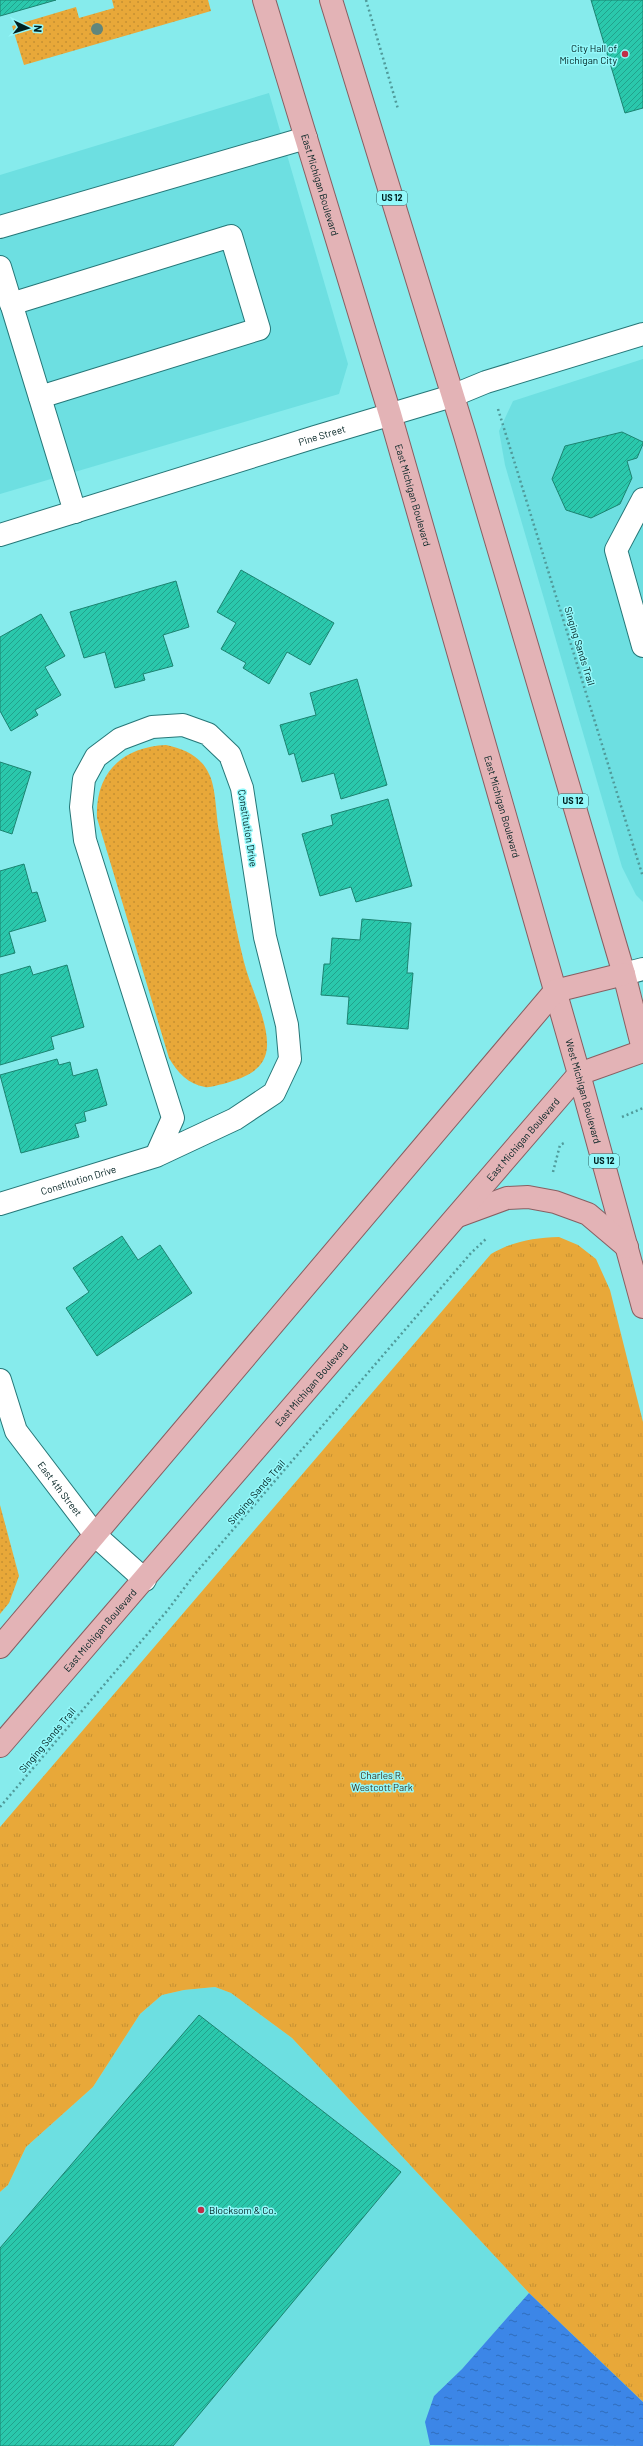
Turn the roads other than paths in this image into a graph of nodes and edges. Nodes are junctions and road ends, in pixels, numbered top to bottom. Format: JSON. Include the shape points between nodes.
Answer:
{"nodes":[{"id":1,"x":264,"y":0,"type":"edge"},
{"id":2,"x":331,"y":0,"type":"edge"},
{"id":3,"x":306,"y":138,"type":"junction"},
{"id":4,"x":0,"y":227,"type":"edge"},
{"id":5,"x":0,"y":267,"type":"edge"},
{"id":6,"x":11,"y":304,"type":"junction"},
{"id":7,"x":643,"y":334,"type":"edge"},
{"id":8,"x":452,"y":396,"type":"junction"},
{"id":9,"x":40,"y":397,"type":"junction"},
{"id":10,"x":390,"y":414,"type":"junction"},
{"id":11,"x":643,"y":499,"type":"edge"},
{"id":12,"x":75,"y":512,"type":"junction"},
{"id":13,"x":0,"y":535,"type":"edge"},
{"id":14,"x":643,"y":646,"type":"edge"},
{"id":15,"x":634,"y":972,"type":"edge"},
{"id":16,"x":555,"y":991,"type":"junction"},
{"id":17,"x":643,"y":1050,"type":"edge"},
{"id":18,"x":579,"y":1074,"type":"junction"},
{"id":19,"x":156,"y":1156,"type":"junction"},
{"id":20,"x":0,"y":1204,"type":"edge"},
{"id":21,"x":457,"y":1216,"type":"junction"},
{"id":22,"x":627,"y":1247,"type":"junction"},
{"id":23,"x":643,"y":1307,"type":"edge"},
{"id":24,"x":0,"y":1380,"type":"edge"},
{"id":25,"x":96,"y":1536,"type":"junction"},
{"id":26,"x":145,"y":1580,"type":"junction"},
{"id":27,"x":0,"y":1647,"type":"edge"},
{"id":28,"x":0,"y":1746,"type":"edge"}],
"edges":[{"from":1,"to":3,"type":"main road","name":"East Michigan Boulevard","number":"US 12"},
{"from":2,"to":8,"type":"main road","name":"East Michigan Boulevard","number":"US 12"},
{"from":3,"to":4,"type":"street"},
{"from":3,"to":10,"type":"main road","name":"East Michigan Boulevard","number":"US 12"},
{"from":5,"to":6,"type":"street"},
{"from":6,"to":9,"type":"street"},
{"from":6,"to":9,"type":"street","via":[[231,236],[259,329]]},
{"from":7,"to":8,"type":"street","name":"Pine Street","via":[[486,382]]},
{"from":8,"to":10,"type":"street","name":"Pine Street"},
{"from":8,"to":15,"type":"main road","name":"East Michigan Boulevard","number":"US 12"},
{"from":9,"to":12,"type":"street"},
{"from":10,"to":12,"type":"street","name":"Pine Street"},
{"from":10,"to":16,"type":"main road","name":"East Michigan Boulevard","number":"US 12"},
{"from":11,"to":14,"type":"street","via":[[616,550]]},
{"from":12,"to":13,"type":"street","name":"Pine Street"},
{"from":15,"to":16,"type":"main road"},
{"from":15,"to":17,"type":"main road","name":"East Michigan Boulevard","number":"US 12"},
{"from":16,"to":18,"type":"main road","name":"West Michigan Boulevard","number":"US 12"},
{"from":16,"to":25,"type":"main road"},
{"from":17,"to":18,"type":"main road","name":"East Michigan Boulevard"},
{"from":18,"to":21,"type":"main road","name":"East Michigan Boulevard"},
{"from":18,"to":22,"type":"main road","name":"West Michigan Boulevard","number":"US 12"},
{"from":19,"to":19,"type":"street","name":"Constitution Drive","via":[[173,1118],[85,840],[81,807],[84,779],[96,757],[120,739],[152,727],[184,725],[208,734],[230,754],[242,788],[265,937],[287,1025],[290,1059],[274,1094],[235,1119]]},
{"from":19,"to":20,"type":"street","name":"Constitution Drive"},
{"from":21,"to":22,"type":"main road","via":[[507,1198],[528,1197],[555,1202],[588,1214]]},
{"from":21,"to":26,"type":"main road","name":"East Michigan Boulevard"},
{"from":22,"to":23,"type":"main road","name":"West Michigan Boulevard","number":"US 12"},
{"from":24,"to":25,"type":"street","name":"East 4th Street","via":[[16,1431]]},
{"from":25,"to":26,"type":"street","name":"East 4th Street"},
{"from":25,"to":27,"type":"main road"},
{"from":26,"to":28,"type":"main road","name":"East Michigan Boulevard"}]}
